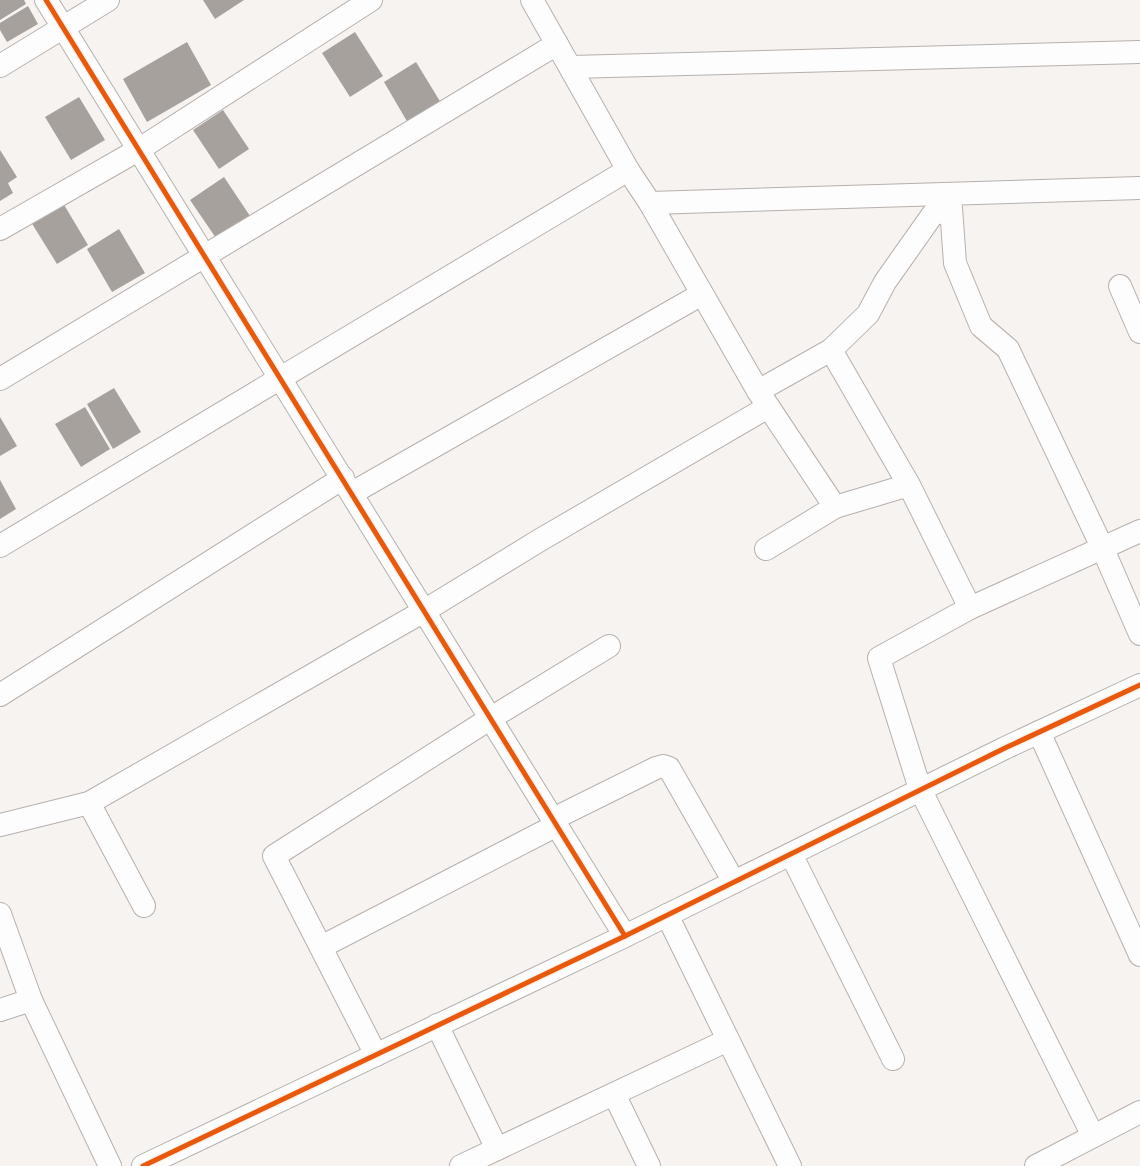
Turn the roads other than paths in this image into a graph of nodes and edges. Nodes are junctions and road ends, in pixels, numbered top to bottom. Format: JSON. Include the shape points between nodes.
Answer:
{"nodes":[{"id":1,"x":46,"y":0,"type":"edge"},
{"id":2,"x":108,"y":0,"type":"edge"},
{"id":3,"x":371,"y":0,"type":"edge"},
{"id":4,"x":532,"y":0,"type":"edge"},
{"id":5,"x":63,"y":27,"type":"junction"},
{"id":6,"x":557,"y":44,"type":"junction"},
{"id":7,"x":1140,"y":52,"type":"edge"},
{"id":8,"x":0,"y":66,"type":"edge"},
{"id":9,"x":571,"y":68,"type":"junction"},
{"id":10,"x":138,"y":150,"type":"junction"},
{"id":11,"x":628,"y":170,"type":"junction"},
{"id":12,"x":1140,"y":188,"type":"edge"},
{"id":13,"x":650,"y":203,"type":"junction"},
{"id":14,"x":950,"y":203,"type":"junction"},
{"id":15,"x":0,"y":229,"type":"edge"},
{"id":16,"x":204,"y":256,"type":"junction"},
{"id":17,"x":1120,"y":286,"type":"dead end"},
{"id":18,"x":702,"y":294,"type":"junction"},
{"id":19,"x":1140,"y":332,"type":"edge"},
{"id":20,"x":831,"y":350,"type":"junction"},
{"id":21,"x":0,"y":379,"type":"edge"},
{"id":22,"x":279,"y":379,"type":"junction"},
{"id":23,"x":763,"y":399,"type":"junction"},
{"id":24,"x":347,"y":485,"type":"junction"},
{"id":25,"x":909,"y":485,"type":"junction"},
{"id":26,"x":835,"y":507,"type":"junction"},
{"id":27,"x":1140,"y":531,"type":"edge"},
{"id":28,"x":0,"y":546,"type":"edge"},
{"id":29,"x":1102,"y":548,"type":"junction"},
{"id":30,"x":766,"y":549,"type":"dead end"},
{"id":31,"x":970,"y":608,"type":"junction"},
{"id":32,"x":424,"y":611,"type":"junction"},
{"id":33,"x":1140,"y":634,"type":"edge"},
{"id":34,"x":610,"y":646,"type":"dead end"},
{"id":35,"x":1140,"y":685,"type":"edge"},
{"id":36,"x":0,"y":695,"type":"edge"},
{"id":37,"x":491,"y":718,"type":"junction"},
{"id":38,"x":1040,"y":732,"type":"junction"},
{"id":39,"x":920,"y":789,"type":"junction"},
{"id":40,"x":89,"y":803,"type":"junction"},
{"id":41,"x":555,"y":822,"type":"junction"},
{"id":42,"x":0,"y":825,"type":"edge"},
{"id":43,"x":791,"y":854,"type":"junction"},
{"id":44,"x":734,"y":882,"type":"junction"},
{"id":45,"x":144,"y":906,"type":"dead end"},
{"id":46,"x":0,"y":914,"type":"edge"},
{"id":47,"x":667,"y":915,"type":"junction"},
{"id":48,"x":625,"y":936,"type":"junction"},
{"id":49,"x":320,"y":947,"type":"junction"},
{"id":50,"x":1140,"y":954,"type":"edge"},
{"id":51,"x":31,"y":1000,"type":"junction"},
{"id":52,"x":0,"y":1010,"type":"edge"},
{"id":53,"x":437,"y":1025,"type":"junction"},
{"id":54,"x":728,"y":1040,"type":"junction"},
{"id":55,"x":376,"y":1055,"type":"junction"},
{"id":56,"x":893,"y":1058,"type":"dead end"},
{"id":57,"x":614,"y":1094,"type":"junction"},
{"id":58,"x":1140,"y":1112,"type":"edge"},
{"id":59,"x":1093,"y":1136,"type":"junction"},
{"id":60,"x":497,"y":1149,"type":"junction"},
{"id":61,"x":110,"y":1166,"type":"edge"},
{"id":62,"x":143,"y":1166,"type":"edge"},
{"id":63,"x":461,"y":1166,"type":"edge"},
{"id":64,"x":649,"y":1166,"type":"edge"},
{"id":65,"x":790,"y":1166,"type":"edge"},
{"id":66,"x":1036,"y":1166,"type":"edge"}],
"edges":[{"from":1,"to":5,"type":"street"},
{"from":2,"to":5,"type":"street"},
{"from":3,"to":10,"type":"street"},
{"from":4,"to":6,"type":"street"},
{"from":5,"to":8,"type":"street"},
{"from":5,"to":10,"type":"street"},
{"from":6,"to":9,"type":"street"},
{"from":6,"to":16,"type":"street"},
{"from":7,"to":9,"type":"street"},
{"from":9,"to":11,"type":"street"},
{"from":10,"to":15,"type":"street"},
{"from":10,"to":16,"type":"street"},
{"from":11,"to":13,"type":"street"},
{"from":11,"to":22,"type":"street"},
{"from":12,"to":14,"type":"street"},
{"from":13,"to":14,"type":"street"},
{"from":13,"to":18,"type":"street"},
{"from":14,"to":20,"type":"street","via":[[933,214],[885,282],[868,314]]},
{"from":14,"to":29,"type":"street","via":[[955,263],[981,326],[1008,349]]},
{"from":16,"to":21,"type":"street"},
{"from":16,"to":22,"type":"street"},
{"from":17,"to":19,"type":"street"},
{"from":18,"to":23,"type":"street"},
{"from":18,"to":24,"type":"street"},
{"from":20,"to":23,"type":"street"},
{"from":20,"to":25,"type":"street"},
{"from":22,"to":24,"type":"street"},
{"from":22,"to":28,"type":"street"},
{"from":23,"to":26,"type":"street"},
{"from":23,"to":32,"type":"street"},
{"from":24,"to":32,"type":"street"},
{"from":24,"to":36,"type":"street"},
{"from":25,"to":26,"type":"street"},
{"from":25,"to":31,"type":"street"},
{"from":26,"to":30,"type":"street"},
{"from":27,"to":29,"type":"street"},
{"from":29,"to":31,"type":"street"},
{"from":29,"to":33,"type":"street"},
{"from":31,"to":39,"type":"street","via":[[880,658]]},
{"from":32,"to":37,"type":"street"},
{"from":32,"to":40,"type":"street"},
{"from":34,"to":37,"type":"street"},
{"from":35,"to":38,"type":"street"},
{"from":37,"to":41,"type":"street"},
{"from":37,"to":49,"type":"street","via":[[274,856]]},
{"from":38,"to":39,"type":"street"},
{"from":38,"to":50,"type":"street"},
{"from":39,"to":43,"type":"street"},
{"from":39,"to":59,"type":"street"},
{"from":40,"to":42,"type":"street"},
{"from":40,"to":45,"type":"street"},
{"from":41,"to":44,"type":"street","via":[[656,768],[669,768]]},
{"from":41,"to":48,"type":"street"},
{"from":41,"to":49,"type":"street"},
{"from":43,"to":44,"type":"street"},
{"from":43,"to":56,"type":"street"},
{"from":44,"to":47,"type":"street"},
{"from":46,"to":51,"type":"street"},
{"from":47,"to":48,"type":"street"},
{"from":47,"to":54,"type":"street"},
{"from":48,"to":53,"type":"street"},
{"from":49,"to":55,"type":"street"},
{"from":51,"to":52,"type":"street"},
{"from":51,"to":61,"type":"street"},
{"from":53,"to":55,"type":"street"},
{"from":53,"to":60,"type":"street"},
{"from":54,"to":57,"type":"street"},
{"from":54,"to":65,"type":"street"},
{"from":55,"to":62,"type":"street"},
{"from":57,"to":60,"type":"street"},
{"from":57,"to":64,"type":"street"},
{"from":58,"to":59,"type":"street"},
{"from":59,"to":66,"type":"street"},
{"from":60,"to":63,"type":"street"}]}
